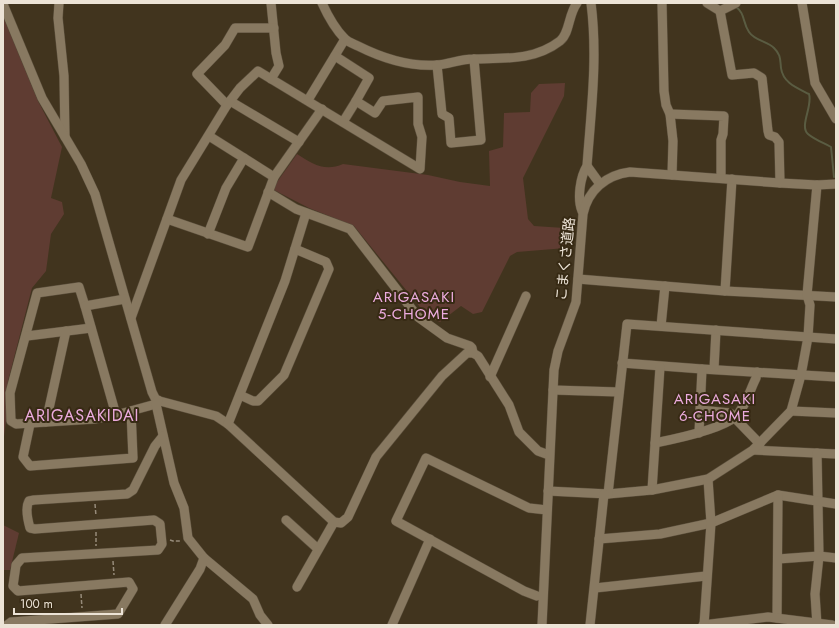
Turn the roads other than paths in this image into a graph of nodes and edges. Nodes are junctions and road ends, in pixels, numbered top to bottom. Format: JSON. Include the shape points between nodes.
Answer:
{"nodes":[{"id":1,"x":59,"y":3,"type":"edge"},
{"id":2,"x":271,"y":3,"type":"edge"},
{"id":3,"x":322,"y":3,"type":"edge"},
{"id":4,"x":577,"y":3,"type":"edge"},
{"id":5,"x":591,"y":3,"type":"edge"},
{"id":6,"x":662,"y":3,"type":"edge"},
{"id":7,"x":707,"y":3,"type":"edge"},
{"id":8,"x":736,"y":3,"type":"edge"},
{"id":9,"x":802,"y":3,"type":"edge"},
{"id":10,"x":3,"y":4,"type":"edge"},
{"id":11,"x":720,"y":11,"type":"junction"},
{"id":12,"x":274,"y":28,"type":"junction"},
{"id":13,"x":345,"y":39,"type":"junction"},
{"id":14,"x":335,"y":56,"type":"junction"},
{"id":15,"x":474,"y":59,"type":"junction"},
{"id":16,"x":437,"y":65,"type":"junction"},
{"id":17,"x":271,"y":79,"type":"junction"},
{"id":18,"x":308,"y":100,"type":"junction"},
{"id":19,"x":356,"y":101,"type":"junction"},
{"id":20,"x":229,"y":103,"type":"junction"},
{"id":21,"x":833,"y":108,"type":"edge"},
{"id":22,"x":322,"y":110,"type":"junction"},
{"id":23,"x":670,"y":114,"type":"junction"},
{"id":24,"x":836,"y":119,"type":"edge"},
{"id":25,"x":343,"y":122,"type":"junction"},
{"id":26,"x":209,"y":136,"type":"junction"},
{"id":27,"x":65,"y":139,"type":"junction"},
{"id":28,"x":299,"y":142,"type":"junction"},
{"id":29,"x":244,"y":158,"type":"junction"},
{"id":30,"x":587,"y":166,"type":"junction"},
{"id":31,"x":672,"y":175,"type":"junction"},
{"id":32,"x":274,"y":177,"type":"junction"},
{"id":33,"x":721,"y":178,"type":"junction"},
{"id":34,"x":732,"y":179,"type":"junction"},
{"id":35,"x":780,"y":183,"type":"junction"},
{"id":36,"x":600,"y":184,"type":"junction"},
{"id":37,"x":836,"y":184,"type":"edge"},
{"id":38,"x":817,"y":185,"type":"junction"},
{"id":39,"x":268,"y":192,"type":"junction"},
{"id":40,"x":306,"y":213,"type":"junction"},
{"id":41,"x":583,"y":214,"type":"junction"},
{"id":42,"x":167,"y":219,"type":"junction"},
{"id":43,"x":208,"y":234,"type":"junction"},
{"id":44,"x":295,"y":249,"type":"junction"},
{"id":45,"x":578,"y":279,"type":"junction"},
{"id":46,"x":665,"y":286,"type":"junction"},
{"id":47,"x":141,"y":289,"type":"junction"},
{"id":48,"x":725,"y":291,"type":"junction"},
{"id":49,"x":124,"y":295,"type":"junction"},
{"id":50,"x":807,"y":295,"type":"junction"},
{"id":51,"x":526,"y":296,"type":"dead end"},
{"id":52,"x":836,"y":297,"type":"edge"},
{"id":53,"x":85,"y":306,"type":"junction"},
{"id":54,"x":131,"y":318,"type":"junction"},
{"id":55,"x":661,"y":326,"type":"junction"},
{"id":56,"x":91,"y":328,"type":"junction"},
{"id":57,"x":716,"y":330,"type":"junction"},
{"id":58,"x":66,"y":331,"type":"junction"},
{"id":59,"x":26,"y":336,"type":"junction"},
{"id":60,"x":808,"y":337,"type":"junction"},
{"id":61,"x":836,"y":339,"type":"edge"},
{"id":62,"x":472,"y":353,"type":"junction"},
{"id":63,"x":622,"y":363,"type":"junction"},
{"id":64,"x":660,"y":367,"type":"junction"},
{"id":65,"x":714,"y":369,"type":"junction"},
{"id":66,"x":702,"y":370,"type":"junction"},
{"id":67,"x":757,"y":372,"type":"junction"},
{"id":68,"x":801,"y":375,"type":"junction"},
{"id":69,"x":490,"y":377,"type":"junction"},
{"id":70,"x":836,"y":377,"type":"edge"},
{"id":71,"x":552,"y":390,"type":"junction"},
{"id":72,"x":619,"y":392,"type":"junction"},
{"id":73,"x":240,"y":395,"type":"junction"},
{"id":74,"x":157,"y":402,"type":"junction"},
{"id":75,"x":700,"y":410,"type":"junction"},
{"id":76,"x":131,"y":411,"type":"junction"},
{"id":77,"x":790,"y":411,"type":"junction"},
{"id":78,"x":836,"y":413,"type":"edge"},
{"id":79,"x":116,"y":415,"type":"junction"},
{"id":80,"x":734,"y":417,"type":"junction"},
{"id":81,"x":46,"y":422,"type":"junction"},
{"id":82,"x":30,"y":424,"type":"junction"},
{"id":83,"x":228,"y":424,"type":"junction"},
{"id":84,"x":699,"y":433,"type":"junction"},
{"id":85,"x":163,"y":436,"type":"junction"},
{"id":86,"x":655,"y":443,"type":"junction"},
{"id":87,"x":756,"y":447,"type":"junction"},
{"id":88,"x":817,"y":453,"type":"junction"},
{"id":89,"x":836,"y":454,"type":"edge"},
{"id":90,"x":549,"y":455,"type":"junction"},
{"id":91,"x":708,"y":479,"type":"junction"},
{"id":92,"x":652,"y":490,"type":"junction"},
{"id":93,"x":548,"y":492,"type":"junction"},
{"id":94,"x":606,"y":494,"type":"junction"},
{"id":95,"x":778,"y":495,"type":"junction"},
{"id":96,"x":818,"y":501,"type":"junction"},
{"id":97,"x":836,"y":504,"type":"edge"},
{"id":98,"x":547,"y":510,"type":"junction"},
{"id":99,"x":286,"y":520,"type":"dead end"},
{"id":100,"x":334,"y":522,"type":"junction"},
{"id":101,"x":711,"y":523,"type":"junction"},
{"id":102,"x":430,"y":539,"type":"junction"},
{"id":103,"x":600,"y":539,"type":"junction"},
{"id":104,"x":318,"y":549,"type":"junction"},
{"id":105,"x":819,"y":556,"type":"junction"},
{"id":106,"x":204,"y":558,"type":"junction"},
{"id":107,"x":836,"y":558,"type":"edge"},
{"id":108,"x":778,"y":559,"type":"junction"},
{"id":109,"x":706,"y":576,"type":"junction"},
{"id":110,"x":296,"y":587,"type":"dead end"},
{"id":111,"x":595,"y":588,"type":"junction"},
{"id":112,"x":537,"y":596,"type":"dead end"},
{"id":113,"x":777,"y":618,"type":"junction"},
{"id":114,"x":790,"y":622,"type":"edge"},
{"id":115,"x":817,"y":624,"type":"edge"},
{"id":116,"x":7,"y":625,"type":"edge"},
{"id":117,"x":165,"y":625,"type":"edge"},
{"id":118,"x":268,"y":625,"type":"edge"},
{"id":119,"x":392,"y":625,"type":"edge"},
{"id":120,"x":542,"y":625,"type":"edge"},
{"id":121,"x":590,"y":625,"type":"edge"},
{"id":122,"x":704,"y":625,"type":"edge"},
{"id":123,"x":832,"y":625,"type":"edge"}],
"edges":[{"from":1,"to":27,"type":"street"},
{"from":2,"to":12,"type":"street"},
{"from":3,"to":13,"type":"street"},
{"from":4,"to":15,"type":"street","via":[[571,11],[566,35],[551,48],[530,55]]},
{"from":5,"to":30,"type":"street","via":[[595,73]]},
{"from":6,"to":23,"type":"street","via":[[664,91]]},
{"from":7,"to":11,"type":"street"},
{"from":8,"to":11,"type":"street"},
{"from":9,"to":21,"type":"street","via":[[815,83]]},
{"from":10,"to":27,"type":"street","via":[[42,98]]},
{"from":11,"to":35,"type":"street","via":[[732,75],[754,73],[762,78],[769,135],[779,142]]},
{"from":12,"to":17,"type":"street","via":[[279,66]]},
{"from":12,"to":20,"type":"street","via":[[234,28],[225,45],[197,74]]},
{"from":13,"to":14,"type":"street"},
{"from":13,"to":16,"type":"street","via":[[387,58],[410,64]]},
{"from":14,"to":18,"type":"street"},
{"from":14,"to":19,"type":"street","via":[[369,78]]},
{"from":15,"to":16,"type":"street"},
{"from":15,"to":16,"type":"street","via":[[481,140],[451,143],[449,118],[442,114]]},
{"from":17,"to":18,"type":"street"},
{"from":17,"to":20,"type":"street","via":[[258,71]]},
{"from":18,"to":22,"type":"street"},
{"from":19,"to":25,"type":"street"},
{"from":19,"to":25,"type":"street","via":[[375,113],[382,101],[418,97],[418,124],[422,137],[420,169]]},
{"from":20,"to":26,"type":"street"},
{"from":20,"to":28,"type":"street"},
{"from":21,"to":24,"type":"street"},
{"from":22,"to":25,"type":"street"},
{"from":22,"to":28,"type":"street"},
{"from":23,"to":31,"type":"street"},
{"from":23,"to":33,"type":"street","via":[[724,116]]},
{"from":26,"to":29,"type":"street"},
{"from":26,"to":42,"type":"street","via":[[181,180]]},
{"from":27,"to":49,"type":"street","via":[[81,164],[95,194]]},
{"from":28,"to":32,"type":"street"},
{"from":29,"to":32,"type":"street"},
{"from":29,"to":43,"type":"street","via":[[226,188]]},
{"from":30,"to":36,"type":"street"},
{"from":30,"to":41,"type":"street","via":[[580,194]]},
{"from":31,"to":33,"type":"street","name":"こまくさ道路"},
{"from":31,"to":36,"type":"street","name":"こまくさ道路","via":[[623,173]]},
{"from":32,"to":39,"type":"street"},
{"from":33,"to":34,"type":"street","name":"こまくさ道路"},
{"from":34,"to":35,"type":"street","name":"こまくさ道路"},
{"from":34,"to":48,"type":"street"},
{"from":35,"to":38,"type":"street","name":"こまくさ道路"},
{"from":36,"to":41,"type":"street","name":"こまくさ道路","via":[[586,202]]},
{"from":37,"to":38,"type":"street","name":"こまくさ道路"},
{"from":38,"to":50,"type":"street"},
{"from":39,"to":40,"type":"street"},
{"from":39,"to":43,"type":"street","via":[[248,247]]},
{"from":40,"to":44,"type":"street"},
{"from":40,"to":62,"type":"street","via":[[350,229],[418,317],[447,338],[470,346]]},
{"from":41,"to":45,"type":"street","name":"こまくさ道路"},
{"from":42,"to":43,"type":"street"},
{"from":42,"to":47,"type":"street"},
{"from":44,"to":73,"type":"street"},
{"from":44,"to":73,"type":"street","via":[[326,262],[329,269],[284,374],[258,401]]},
{"from":45,"to":46,"type":"street"},
{"from":45,"to":71,"type":"street","name":"こまくさ道路","via":[[576,302],[558,351]]},
{"from":46,"to":48,"type":"street"},
{"from":46,"to":55,"type":"street"},
{"from":47,"to":49,"type":"street"},
{"from":47,"to":54,"type":"street"},
{"from":48,"to":50,"type":"street"},
{"from":49,"to":53,"type":"street"},
{"from":49,"to":54,"type":"street"},
{"from":50,"to":52,"type":"street"},
{"from":50,"to":60,"type":"street","via":[[810,304]]},
{"from":51,"to":69,"type":"street"},
{"from":53,"to":56,"type":"street"},
{"from":53,"to":59,"type":"street","via":[[79,287],[37,293]]},
{"from":54,"to":74,"type":"street"},
{"from":55,"to":57,"type":"street"},
{"from":55,"to":63,"type":"street","via":[[627,324]]},
{"from":56,"to":58,"type":"street"},
{"from":56,"to":79,"type":"street"},
{"from":57,"to":60,"type":"street"},
{"from":57,"to":65,"type":"street"},
{"from":58,"to":59,"type":"street"},
{"from":58,"to":81,"type":"street"},
{"from":59,"to":82,"type":"street","via":[[10,393],[11,421],[16,424]]},
{"from":60,"to":61,"type":"street"},
{"from":60,"to":68,"type":"street"},
{"from":62,"to":69,"type":"street","via":[[478,356]]},
{"from":62,"to":100,"type":"street","via":[[467,353],[442,376],[376,457],[348,517],[341,523]]},
{"from":63,"to":64,"type":"street"},
{"from":63,"to":72,"type":"street"},
{"from":64,"to":66,"type":"street"},
{"from":64,"to":86,"type":"street"},
{"from":65,"to":66,"type":"street"},
{"from":65,"to":67,"type":"street"},
{"from":66,"to":75,"type":"street"},
{"from":67,"to":68,"type":"street"},
{"from":67,"to":80,"type":"street","via":[[740,411]]},
{"from":68,"to":70,"type":"street"},
{"from":68,"to":77,"type":"street"},
{"from":69,"to":90,"type":"street","via":[[509,405],[520,432],[538,451]]},
{"from":71,"to":72,"type":"street"},
{"from":71,"to":90,"type":"street","name":"こまくさ道路"},
{"from":72,"to":94,"type":"street"},
{"from":73,"to":83,"type":"street"},
{"from":74,"to":76,"type":"street"},
{"from":74,"to":83,"type":"street","via":[[216,416]]},
{"from":74,"to":85,"type":"street"},
{"from":75,"to":80,"type":"street","via":[[730,413]]},
{"from":75,"to":84,"type":"street"},
{"from":76,"to":79,"type":"street"},
{"from":76,"to":82,"type":"street","via":[[133,458],[30,466],[23,457]]},
{"from":77,"to":78,"type":"street"},
{"from":77,"to":87,"type":"street"},
{"from":79,"to":81,"type":"street"},
{"from":80,"to":84,"type":"street"},
{"from":80,"to":87,"type":"street"},
{"from":81,"to":82,"type":"street"},
{"from":83,"to":100,"type":"street"},
{"from":84,"to":86,"type":"street"},
{"from":85,"to":106,"type":"street","via":[[174,483],[184,508],[188,538]]},
{"from":85,"to":116,"type":"street","via":[[155,446],[133,490],[127,494],[34,500],[27,505],[30,528],[35,530],[154,520],[160,524],[162,544],[158,550],[22,558],[16,565],[13,586],[18,591],[129,582],[133,589],[118,614],[11,622]]},
{"from":86,"to":92,"type":"street"},
{"from":87,"to":88,"type":"street"},
{"from":87,"to":91,"type":"street"},
{"from":88,"to":89,"type":"street"},
{"from":88,"to":96,"type":"street"},
{"from":90,"to":93,"type":"street","name":"こまくさ道路"},
{"from":91,"to":92,"type":"street"},
{"from":91,"to":101,"type":"street"},
{"from":92,"to":94,"type":"street"},
{"from":93,"to":94,"type":"street"},
{"from":93,"to":98,"type":"street","name":"こまくさ道路"},
{"from":94,"to":103,"type":"street"},
{"from":95,"to":96,"type":"street"},
{"from":95,"to":101,"type":"street"},
{"from":95,"to":108,"type":"street"},
{"from":96,"to":97,"type":"street"},
{"from":96,"to":105,"type":"street"},
{"from":98,"to":102,"type":"street","via":[[529,508],[426,458],[396,521]]},
{"from":98,"to":120,"type":"street","name":"こまくさ道路"},
{"from":99,"to":104,"type":"street"},
{"from":100,"to":104,"type":"street"},
{"from":101,"to":103,"type":"street","via":[[660,534]]},
{"from":101,"to":109,"type":"street"},
{"from":102,"to":112,"type":"street"},
{"from":102,"to":119,"type":"street"},
{"from":103,"to":111,"type":"street"},
{"from":104,"to":110,"type":"street"},
{"from":105,"to":107,"type":"street"},
{"from":105,"to":108,"type":"street"},
{"from":105,"to":115,"type":"street","via":[[815,594]]},
{"from":106,"to":117,"type":"street","via":[[200,569]]},
{"from":106,"to":118,"type":"street","via":[[253,599]]},
{"from":108,"to":113,"type":"street"},
{"from":109,"to":111,"type":"street"},
{"from":109,"to":122,"type":"street"},
{"from":111,"to":121,"type":"street"},
{"from":113,"to":114,"type":"street"},
{"from":113,"to":122,"type":"street"},
{"from":114,"to":115,"type":"street"},
{"from":115,"to":123,"type":"street"}]}
